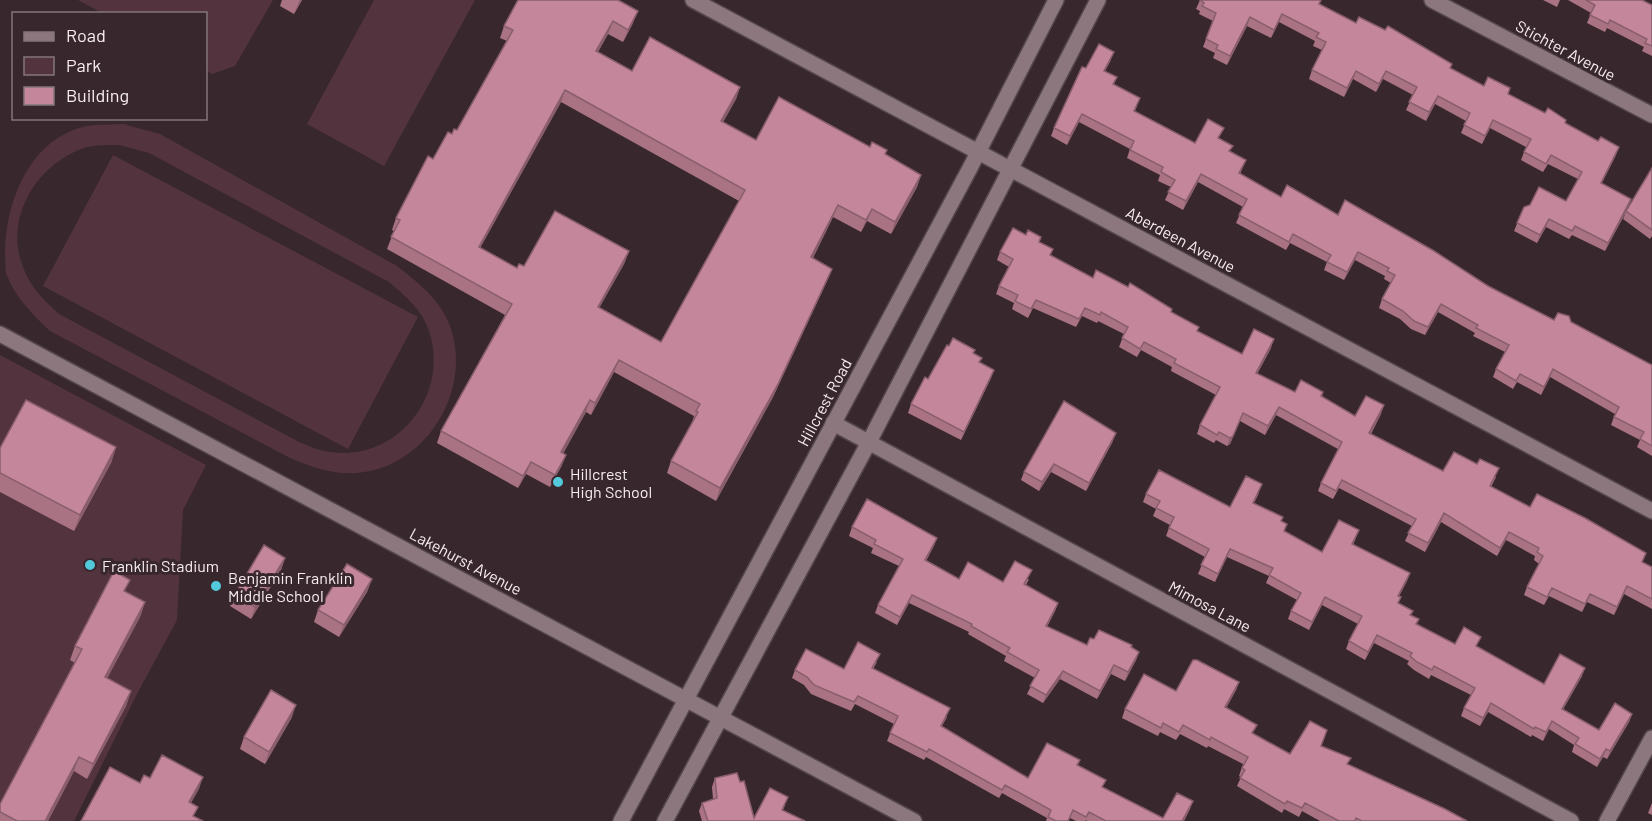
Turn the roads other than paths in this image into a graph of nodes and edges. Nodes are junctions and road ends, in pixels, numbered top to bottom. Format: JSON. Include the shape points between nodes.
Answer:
{"nodes":[{"id":1,"x":693,"y":0,"type":"edge"},
{"id":2,"x":1056,"y":0,"type":"edge"},
{"id":3,"x":1098,"y":0,"type":"edge"},
{"id":4,"x":1432,"y":0,"type":"edge"},
{"id":5,"x":1652,"y":115,"type":"edge"},
{"id":6,"x":979,"y":151,"type":"junction"},
{"id":7,"x":1011,"y":169,"type":"junction"},
{"id":8,"x":0,"y":334,"type":"edge"},
{"id":9,"x":833,"y":423,"type":"junction"},
{"id":10,"x":869,"y":442,"type":"junction"},
{"id":11,"x":1652,"y":511,"type":"edge"},
{"id":12,"x":687,"y":699,"type":"junction"},
{"id":13,"x":719,"y":717,"type":"junction"},
{"id":14,"x":1652,"y":738,"type":"edge"},
{"id":15,"x":621,"y":821,"type":"edge"},
{"id":16,"x":665,"y":821,"type":"edge"},
{"id":17,"x":914,"y":821,"type":"edge"},
{"id":18,"x":1571,"y":821,"type":"edge"},
{"id":19,"x":1607,"y":821,"type":"edge"}],
"edges":[{"from":1,"to":6,"type":"street","name":"Aberdeen Avenue"},
{"from":2,"to":6,"type":"street","name":"Hillcrest Road"},
{"from":3,"to":7,"type":"street"},
{"from":4,"to":5,"type":"street","name":"Stichter Avenue"},
{"from":6,"to":7,"type":"street","name":"Aberdeen Avenue"},
{"from":6,"to":9,"type":"street","name":"Hillcrest Road"},
{"from":7,"to":10,"type":"street"},
{"from":7,"to":11,"type":"street","name":"Aberdeen Avenue"},
{"from":8,"to":12,"type":"street","name":"Lakehurst Avenue"},
{"from":9,"to":10,"type":"street","name":"Mimosa Lane"},
{"from":9,"to":12,"type":"street","name":"Hillcrest Road"},
{"from":10,"to":13,"type":"street"},
{"from":10,"to":18,"type":"street","name":"Mimosa Lane"},
{"from":12,"to":13,"type":"street","name":"Lakehurst Avenue"},
{"from":12,"to":15,"type":"street","name":"Hillcrest Road"},
{"from":13,"to":16,"type":"street"},
{"from":13,"to":17,"type":"street","name":"Lakehurst Avenue"},
{"from":14,"to":19,"type":"street"}]}
